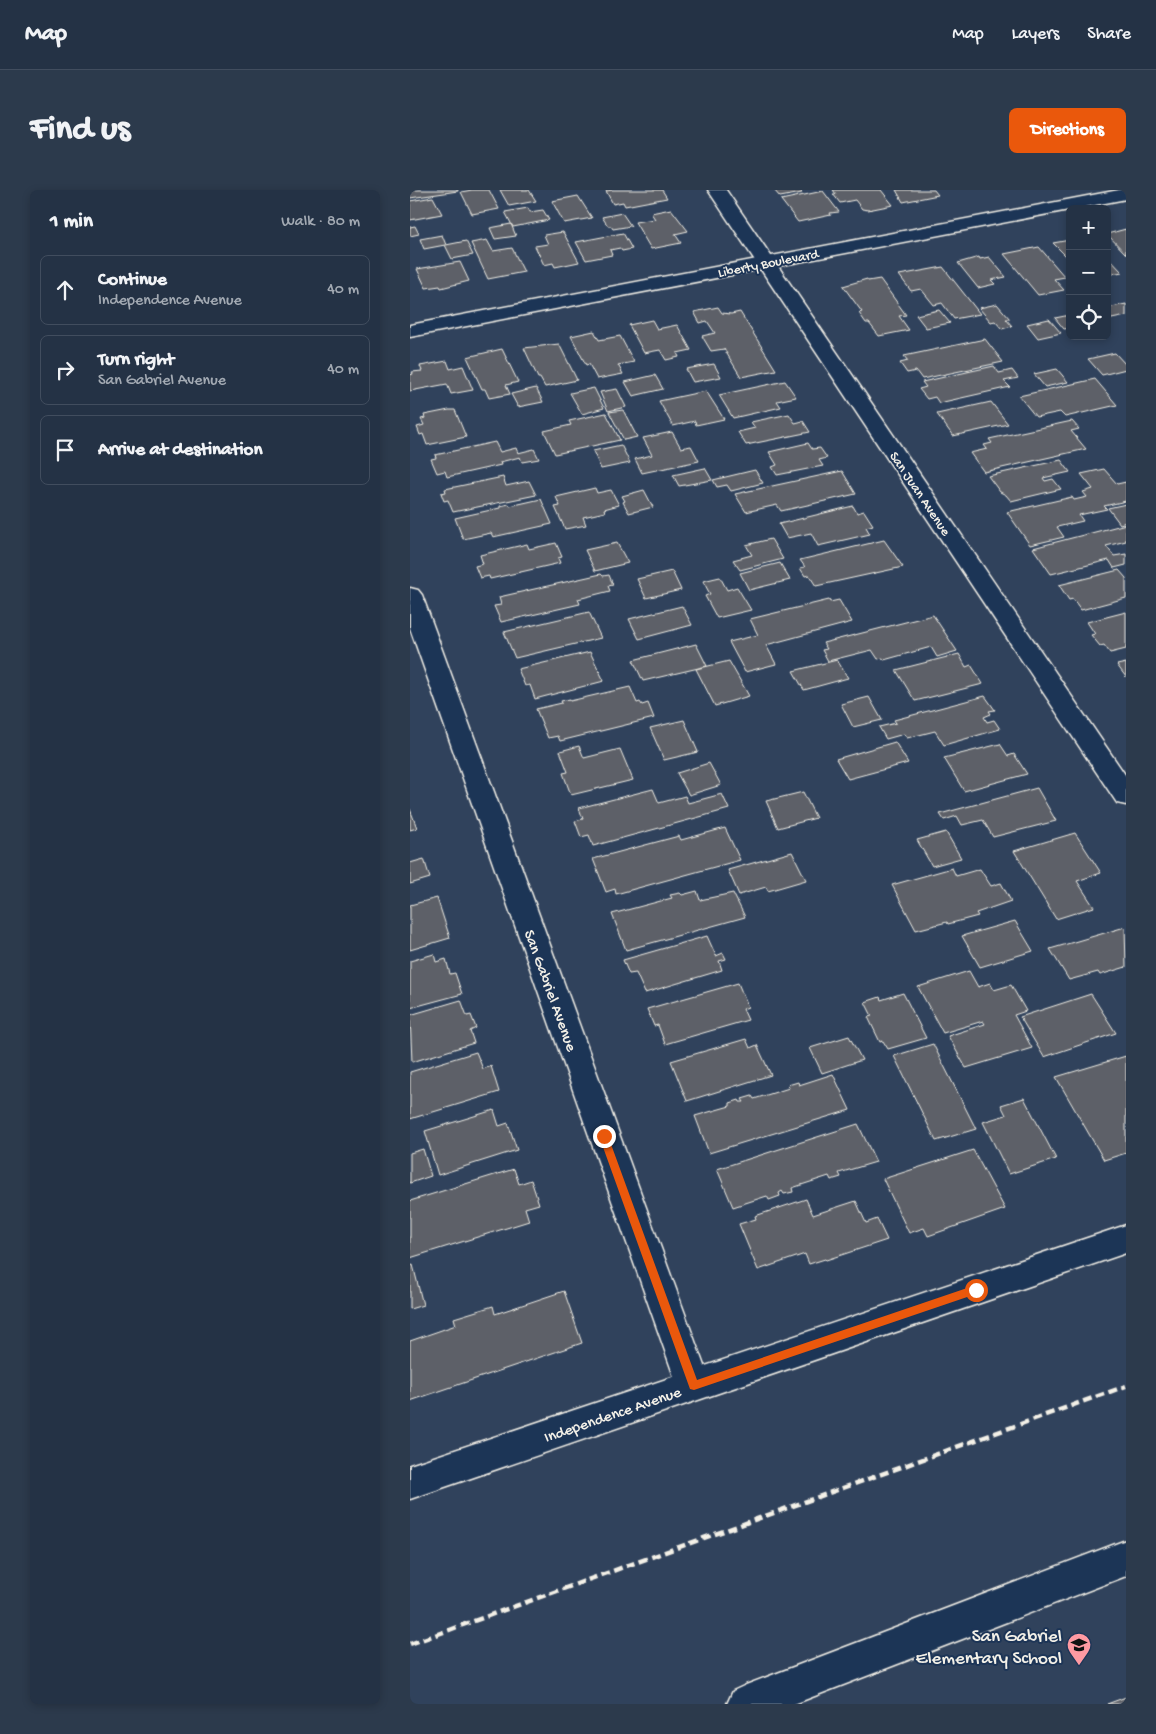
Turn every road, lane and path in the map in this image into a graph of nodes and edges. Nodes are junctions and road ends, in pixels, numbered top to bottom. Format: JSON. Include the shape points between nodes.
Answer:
{"nodes":[{"id":1,"x":717,"y":190,"type":"edge"},
{"id":2,"x":1126,"y":194,"type":"edge"},
{"id":3,"x":766,"y":263,"type":"junction"},
{"id":4,"x":410,"y":331,"type":"edge"},
{"id":5,"x":410,"y":595,"type":"edge"},
{"id":6,"x":1126,"y":796,"type":"edge"},
{"id":7,"x":1126,"y":1239,"type":"edge"},
{"id":8,"x":694,"y":1385,"type":"junction"},
{"id":9,"x":410,"y":1482,"type":"edge"},
{"id":10,"x":1126,"y":1558,"type":"edge"},
{"id":11,"x":801,"y":1694,"type":"edge"},
{"id":12,"x":746,"y":1704,"type":"edge"}],
"edges":[{"from":1,"to":3,"type":"street","name":"San Juan Avenue"},
{"from":2,"to":3,"type":"street","name":"Liberty Boulevard"},
{"from":3,"to":4,"type":"street","name":"Liberty Boulevard"},
{"from":3,"to":6,"type":"street","name":"San Juan Avenue"},
{"from":5,"to":8,"type":"street","name":"San Gabriel Avenue"},
{"from":7,"to":8,"type":"street","name":"Independence Avenue"},
{"from":8,"to":9,"type":"street","name":"Independence Avenue"},
{"from":10,"to":11,"type":"street"},
{"from":11,"to":12,"type":"street"}]}
